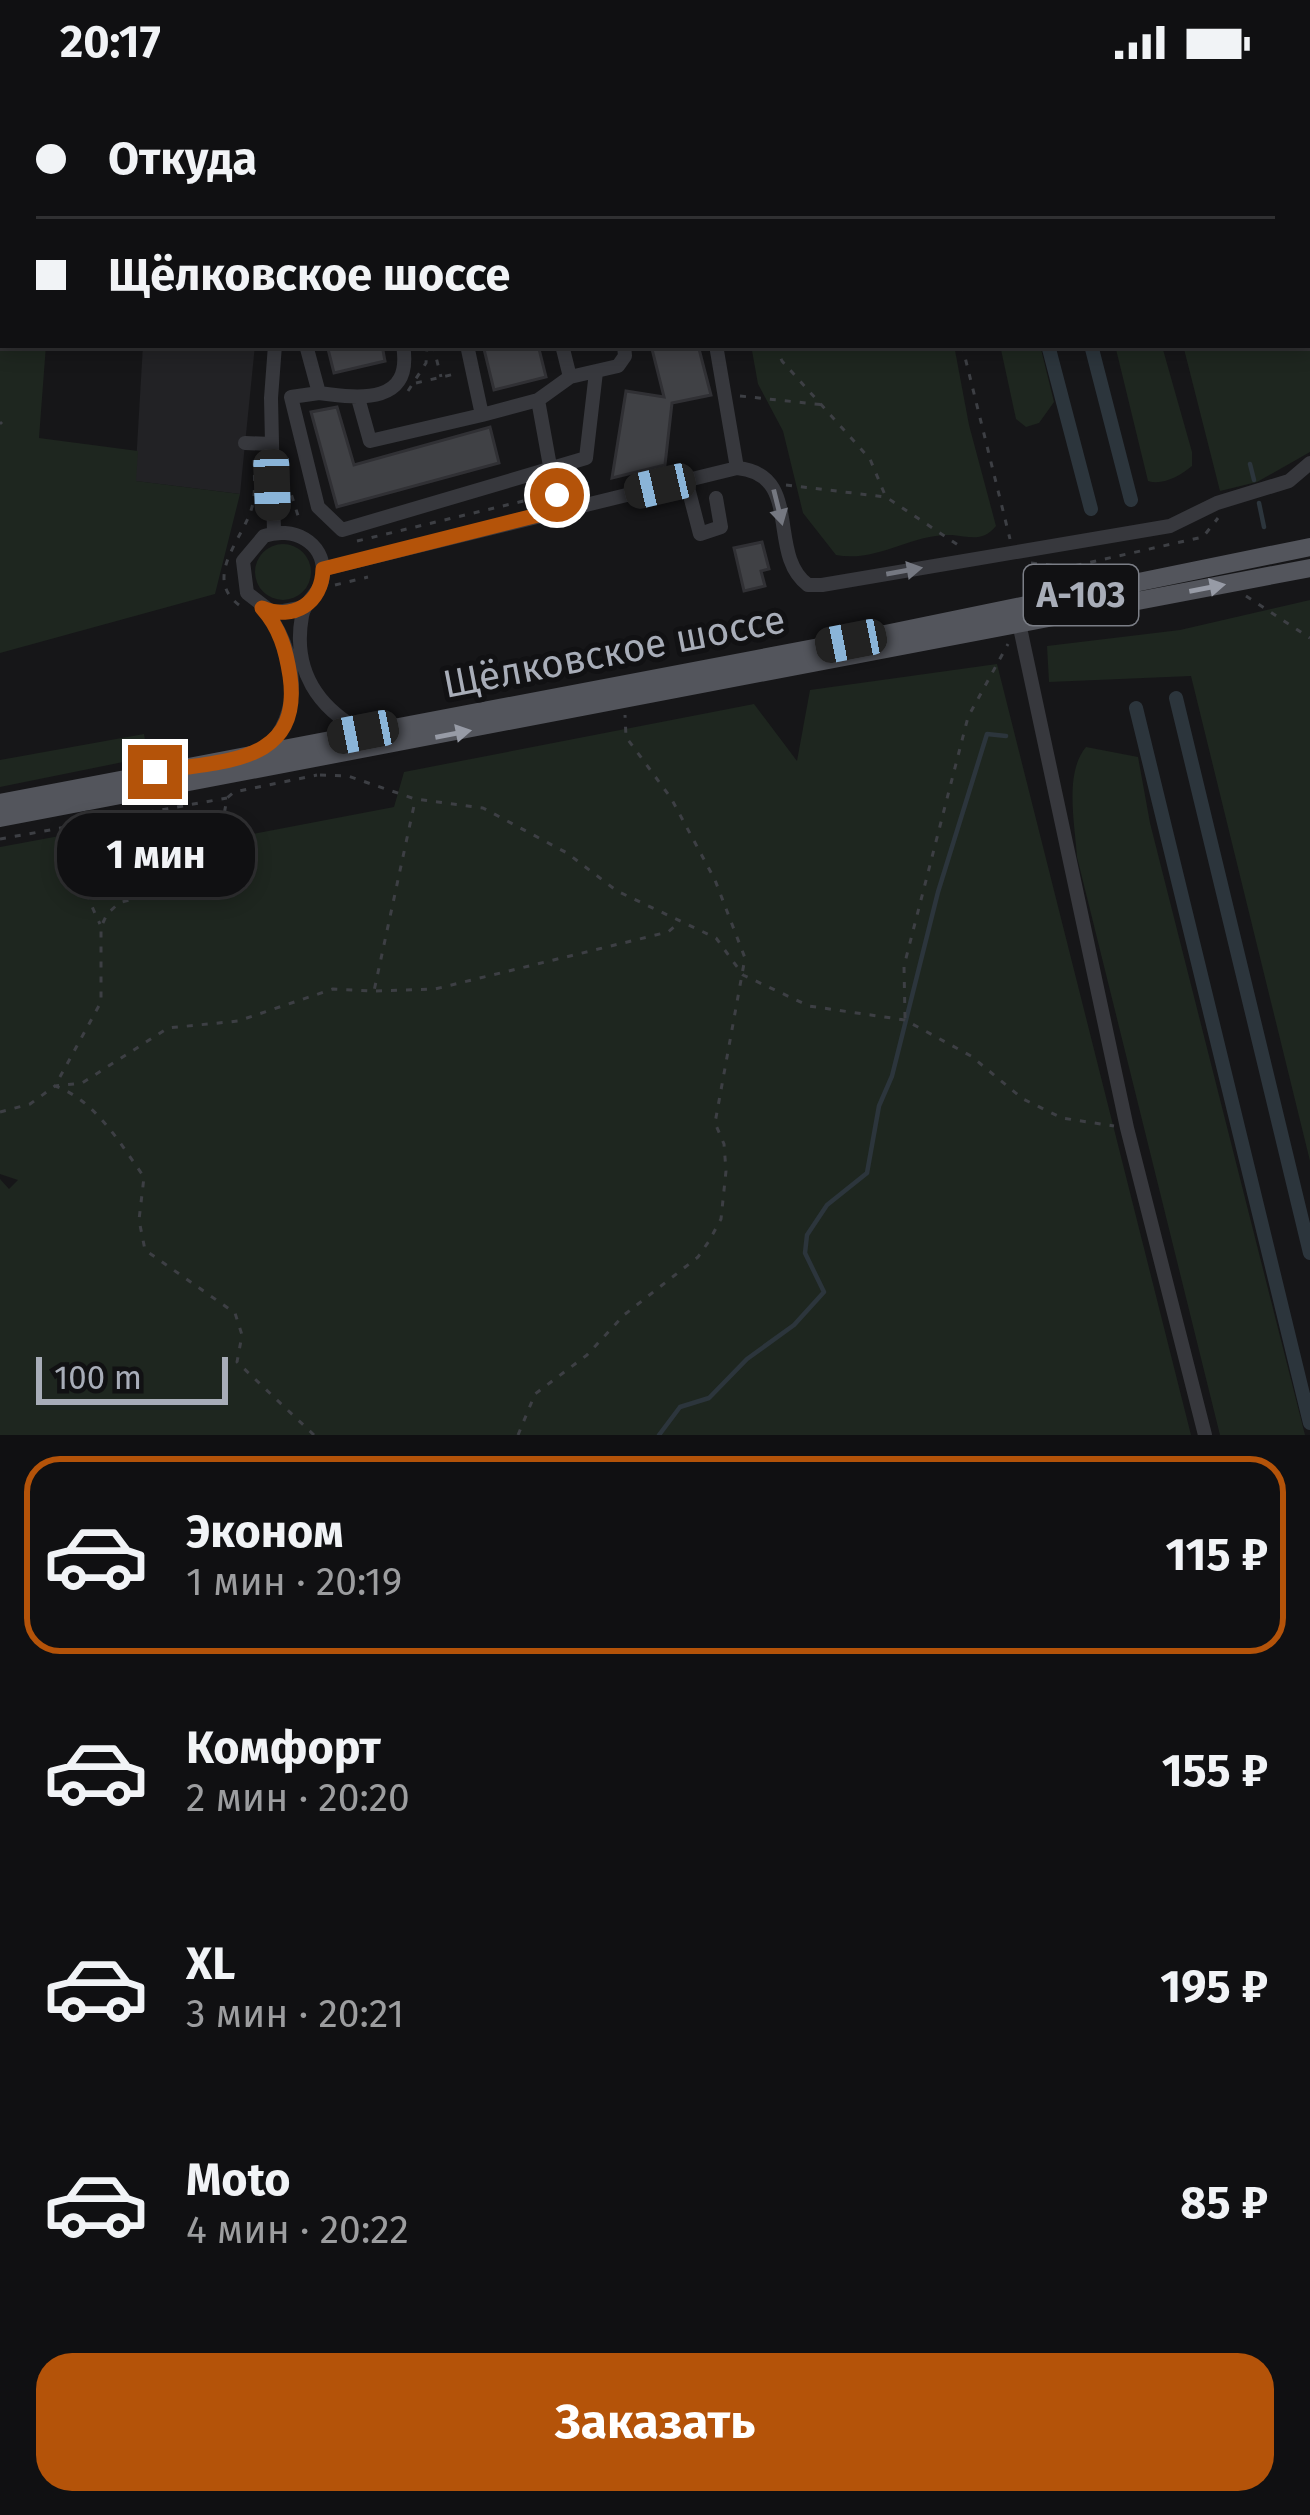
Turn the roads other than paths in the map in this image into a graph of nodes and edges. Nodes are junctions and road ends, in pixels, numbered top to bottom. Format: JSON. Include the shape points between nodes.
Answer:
{"nodes":[{"id":1,"x":275,"y":348,"type":"edge"},
{"id":2,"x":307,"y":348,"type":"edge"},
{"id":3,"x":404,"y":348,"type":"edge"},
{"id":4,"x":468,"y":348,"type":"edge"},
{"id":5,"x":563,"y":348,"type":"edge"},
{"id":6,"x":624,"y":348,"type":"edge"},
{"id":7,"x":717,"y":348,"type":"edge"},
{"id":8,"x":596,"y":372,"type":"junction"},
{"id":9,"x":570,"y":377,"type":"junction"},
{"id":10,"x":319,"y":392,"type":"junction"},
{"id":11,"x":291,"y":397,"type":"junction"},
{"id":12,"x":271,"y":398,"type":"junction"},
{"id":13,"x":358,"y":398,"type":"junction"},
{"id":14,"x":538,"y":400,"type":"junction"},
{"id":15,"x":482,"y":415,"type":"junction"},
{"id":16,"x":245,"y":442,"type":"dead end"},
{"id":17,"x":271,"y":444,"type":"junction"},
{"id":18,"x":1310,"y":463,"type":"edge"},
{"id":19,"x":737,"y":467,"type":"junction"},
{"id":20,"x":554,"y":468,"type":"junction"},
{"id":21,"x":686,"y":480,"type":"junction"},
{"id":22,"x":716,"y":498,"type":"dead end"},
{"id":23,"x":558,"y":510,"type":"junction"},
{"id":24,"x":274,"y":532,"type":"junction"},
{"id":25,"x":1310,"y":547,"type":"edge"},
{"id":26,"x":1310,"y":568,"type":"edge"},
{"id":27,"x":323,"y":569,"type":"junction"},
{"id":28,"x":305,"y":607,"type":"junction"},
{"id":29,"x":262,"y":608,"type":"junction"},
{"id":30,"x":1019,"y":623,"type":"junction"},
{"id":31,"x":363,"y":732,"type":"junction"},
{"id":32,"x":263,"y":752,"type":"junction"},
{"id":33,"x":0,"y":803,"type":"edge"},
{"id":34,"x":0,"y":818,"type":"edge"},
{"id":35,"x":1204,"y":1435,"type":"edge"}],
"edges":[{"from":1,"to":12,"type":"street"},
{"from":2,"to":10,"type":"street"},
{"from":3,"to":13,"type":"street","via":[[407,369],[396,387]]},
{"from":4,"to":15,"type":"street"},
{"from":5,"to":9,"type":"street"},
{"from":6,"to":8,"type":"street","via":[[623,362]]},
{"from":7,"to":19,"type":"street"},
{"from":8,"to":9,"type":"street"},
{"from":8,"to":20,"type":"street","via":[[586,458]]},
{"from":9,"to":14,"type":"street"},
{"from":10,"to":11,"type":"street"},
{"from":10,"to":13,"type":"street"},
{"from":11,"to":12,"type":"street"},
{"from":11,"to":20,"type":"street","via":[[318,507],[342,530]]},
{"from":12,"to":17,"type":"street"},
{"from":13,"to":15,"type":"street","via":[[370,441]]},
{"from":14,"to":15,"type":"street"},
{"from":14,"to":20,"type":"street"},
{"from":16,"to":17,"type":"street"},
{"from":17,"to":24,"type":"street"},
{"from":19,"to":18,"type":"street","one_way":true,"via":[[757,470],[772,484],[795,571],[808,585],[1170,526],[1289,481]]},
{"from":19,"to":21,"type":"street"},
{"from":20,"to":23,"type":"street"},
{"from":21,"to":22,"type":"street","via":[[700,534],[721,527]]},
{"from":21,"to":23,"type":"street"},
{"from":23,"to":27,"type":"street"},
{"from":24,"to":27,"type":"street","via":[[301,536]]},
{"from":24,"to":29,"type":"street","via":[[248,551],[241,572]]},
{"from":25,"to":31,"type":"main road","name":"Щёлковское шоссе","number":"А-103"},
{"from":30,"to":26,"type":"main road","name":"Щёлковское шоссе","number":"А-103","one_way":true},
{"from":27,"to":28,"type":"street","via":[[320,590]]},
{"from":28,"to":29,"type":"street","via":[[284,614]]},
{"from":28,"to":31,"type":"street","via":[[302,633],[317,700]]},
{"from":29,"to":32,"type":"street","via":[[284,642],[292,703],[286,727]]},
{"from":34,"to":30,"type":"main road","name":"Щёлковское шоссе","number":"А-103","one_way":true},
{"from":30,"to":35,"type":"street","via":[[1127,1128]]},
{"from":31,"to":32,"type":"main road","name":"Щёлковское шоссе","number":"А-103"},
{"from":32,"to":33,"type":"main road","name":"Щёлковское шоссе","number":"А-103"}]}
